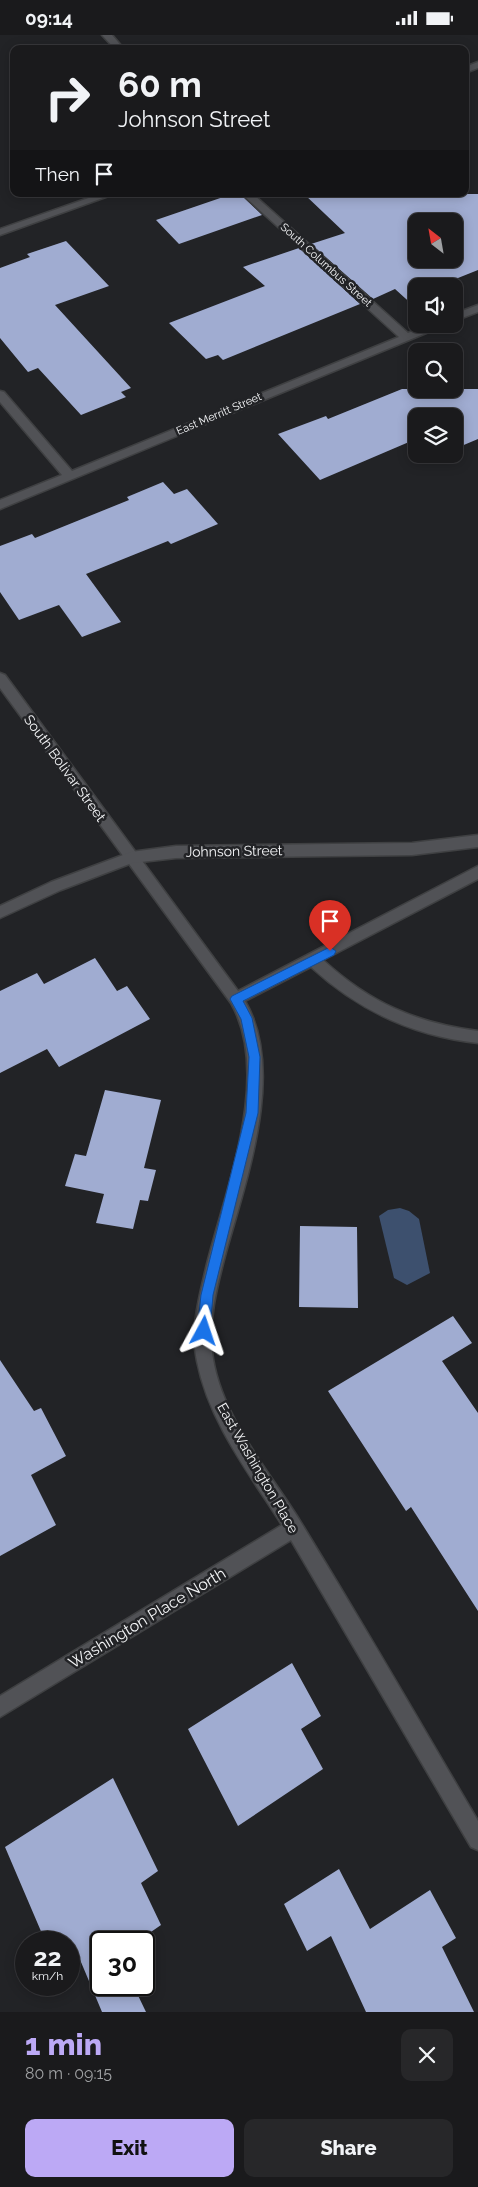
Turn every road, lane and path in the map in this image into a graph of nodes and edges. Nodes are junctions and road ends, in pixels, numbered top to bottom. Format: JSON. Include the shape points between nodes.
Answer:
{"nodes":[{"id":1,"x":107,"y":35,"type":"edge"},
{"id":2,"x":116,"y":45,"type":"edge"},
{"id":3,"x":100,"y":197,"type":"edge"},
{"id":4,"x":250,"y":197,"type":"edge"},
{"id":5,"x":0,"y":232,"type":"edge"},
{"id":6,"x":478,"y":308,"type":"edge"},
{"id":7,"x":463,"y":314,"type":"edge"},
{"id":8,"x":416,"y":333,"type":"edge"},
{"id":9,"x":406,"y":337,"type":"junction"},
{"id":10,"x":0,"y":395,"type":"edge"},
{"id":11,"x":70,"y":476,"type":"junction"},
{"id":12,"x":0,"y":505,"type":"edge"},
{"id":13,"x":0,"y":678,"type":"edge"},
{"id":14,"x":478,"y":841,"type":"edge"},
{"id":15,"x":131,"y":857,"type":"junction"},
{"id":16,"x":478,"y":872,"type":"edge"},
{"id":17,"x":0,"y":912,"type":"edge"},
{"id":18,"x":314,"y":960,"type":"junction"},
{"id":19,"x":236,"y":999,"type":"junction"},
{"id":20,"x":478,"y":1037,"type":"edge"},
{"id":21,"x":293,"y":1528,"type":"junction"},
{"id":22,"x":0,"y":1707,"type":"edge"},
{"id":23,"x":478,"y":1840,"type":"edge"}],
"edges":[{"from":1,"to":2,"type":"street"},
{"from":3,"to":5,"type":"street"},
{"from":4,"to":9,"type":"street","name":"South Columbus Street"},
{"from":6,"to":7,"type":"street"},
{"from":8,"to":9,"type":"street","name":"East Merritt Street"},
{"from":9,"to":11,"type":"street","name":"East Merritt Street"},
{"from":10,"to":11,"type":"street"},
{"from":11,"to":12,"type":"street","name":"East Merritt Street"},
{"from":13,"to":15,"type":"street","name":"South Bolivar Street"},
{"from":14,"to":15,"type":"street","name":"Johnson Street","via":[[412,849],[176,852]]},
{"from":15,"to":17,"type":"street","name":"Johnson Street","via":[[71,879]]},
{"from":15,"to":19,"type":"street"},
{"from":16,"to":18,"type":"street"},
{"from":18,"to":19,"type":"street"},
{"from":18,"to":20,"type":"street","via":[[348,991],[398,1020],[447,1034]]},
{"from":19,"to":21,"type":"street","name":"East Washington Place","via":[[246,1018],[254,1057],[252,1113],[207,1295],[203,1342],[206,1362],[222,1409]]},
{"from":21,"to":22,"type":"street","name":"Washington Place North"},
{"from":21,"to":23,"type":"street","name":"East Washington Place"}]}
